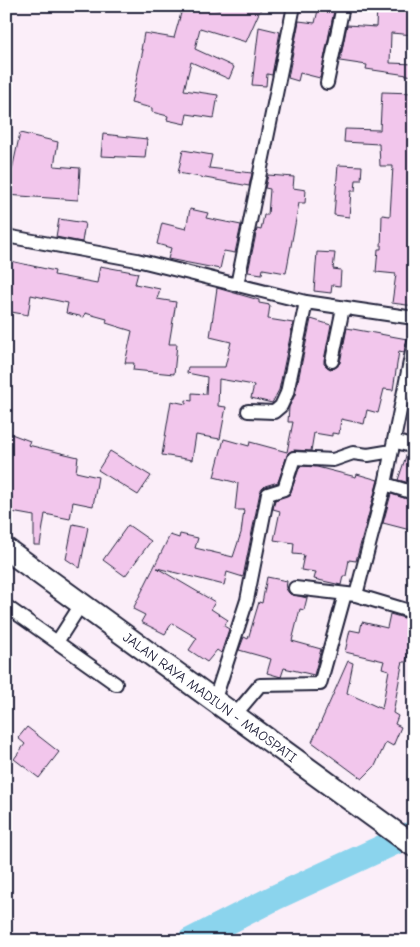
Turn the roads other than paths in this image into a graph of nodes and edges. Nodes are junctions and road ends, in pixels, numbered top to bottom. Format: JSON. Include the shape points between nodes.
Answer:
{"nodes":[{"id":1,"x":294,"y":6,"type":"edge"},
{"id":2,"x":343,"y":6,"type":"edge"},
{"id":3,"x":327,"y":83,"type":"dead end"},
{"id":4,"x":6,"y":236,"type":"edge"},
{"id":5,"x":236,"y":285,"type":"junction"},
{"id":6,"x":306,"y":302,"type":"junction"},
{"id":7,"x":343,"y":308,"type":"junction"},
{"id":8,"x":414,"y":318,"type":"edge"},
{"id":9,"x":414,"y":342,"type":"edge"},
{"id":10,"x":332,"y":361,"type":"dead end"},
{"id":11,"x":248,"y":410,"type":"dead end"},
{"id":12,"x":393,"y":446,"type":"junction"},
{"id":13,"x":414,"y":447,"type":"edge"},
{"id":14,"x":385,"y":484,"type":"junction"},
{"id":15,"x":414,"y":493,"type":"edge"},
{"id":16,"x":6,"y":549,"type":"edge"},
{"id":17,"x":295,"y":588,"type":"dead end"},
{"id":18,"x":350,"y":595,"type":"junction"},
{"id":19,"x":82,"y":603,"type":"junction"},
{"id":20,"x":6,"y":606,"type":"edge"},
{"id":21,"x":406,"y":610,"type":"dead end"},
{"id":22,"x":57,"y":642,"type":"junction"},
{"id":23,"x":116,"y":684,"type":"dead end"},
{"id":24,"x":214,"y":702,"type":"junction"},
{"id":25,"x":234,"y":716,"type":"junction"},
{"id":26,"x":414,"y":846,"type":"edge"}],
"edges":[{"from":1,"to":5,"type":"street"},
{"from":2,"to":3,"type":"street"},
{"from":4,"to":5,"type":"street","via":[[137,260]]},
{"from":5,"to":6,"type":"street"},
{"from":6,"to":7,"type":"street"},
{"from":6,"to":11,"type":"street","via":[[287,393],[281,406],[274,412]]},
{"from":7,"to":8,"type":"street"},
{"from":7,"to":10,"type":"street"},
{"from":9,"to":12,"type":"street"},
{"from":12,"to":13,"type":"street"},
{"from":12,"to":14,"type":"street"},
{"from":12,"to":24,"type":"street","via":[[368,456],[353,453],[333,460],[294,458],[284,489],[268,494],[247,600]]},
{"from":14,"to":15,"type":"street"},
{"from":14,"to":18,"type":"street"},
{"from":16,"to":19,"type":"highway","name":"JALAN RAYA MADIUN - MAOSPATI"},
{"from":17,"to":18,"type":"street"},
{"from":18,"to":21,"type":"street"},
{"from":18,"to":25,"type":"street","via":[[320,684],[260,685]]},
{"from":19,"to":22,"type":"street"},
{"from":19,"to":24,"type":"highway","name":"JALAN RAYA MADIUN - MAOSPATI"},
{"from":20,"to":22,"type":"street"},
{"from":22,"to":23,"type":"street"},
{"from":24,"to":25,"type":"highway","name":"JALAN RAYA MADIUN - MAOSPATI"},
{"from":25,"to":26,"type":"highway","name":"JALAN RAYA MADIUN - MAOSPATI"}]}
